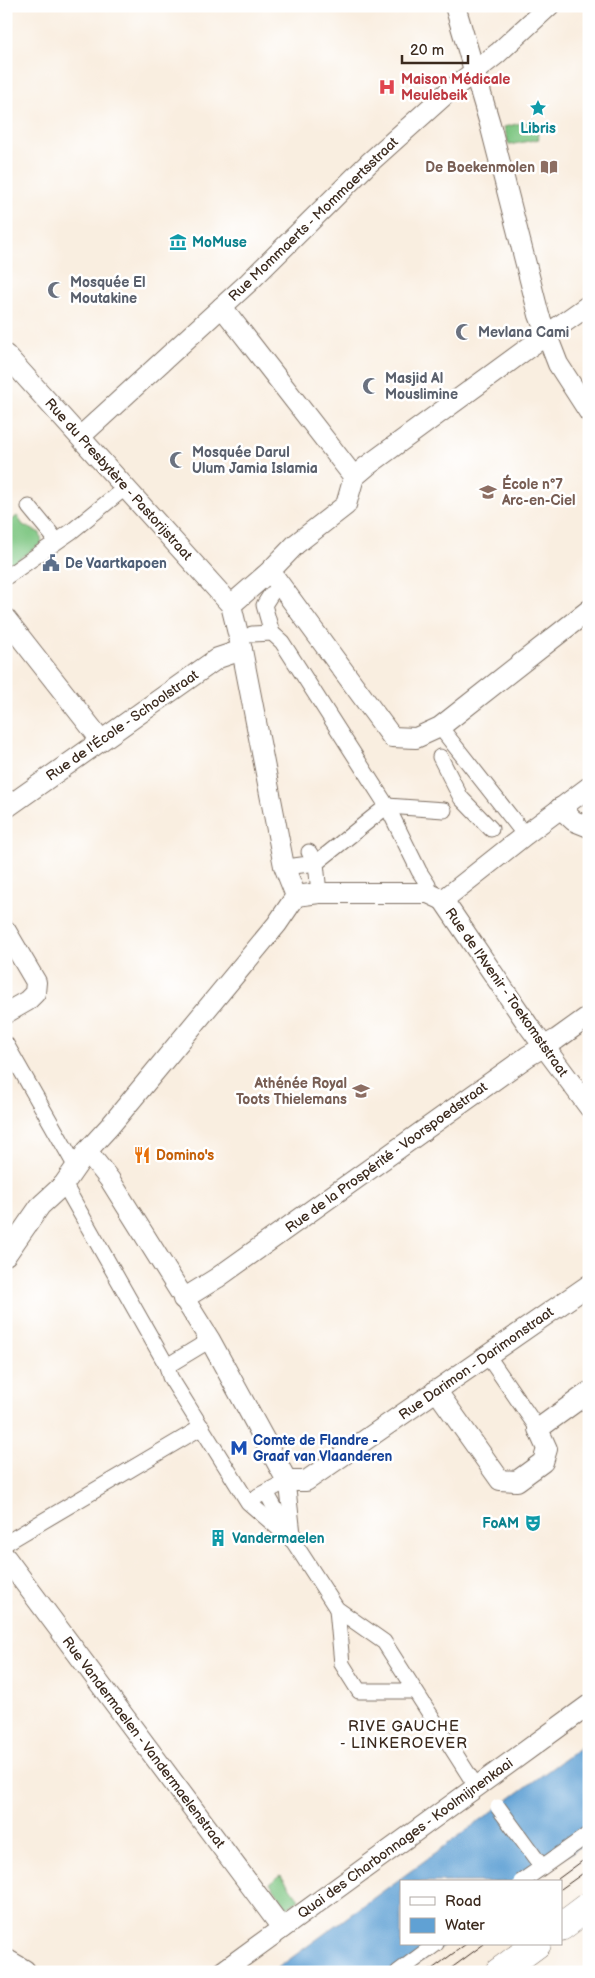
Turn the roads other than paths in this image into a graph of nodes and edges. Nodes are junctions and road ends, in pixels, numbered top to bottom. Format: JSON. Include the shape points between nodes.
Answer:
{"nodes":[{"id":1,"x":456,"y":6,"type":"edge"},
{"id":2,"x":549,"y":6,"type":"edge"},
{"id":3,"x":474,"y":73,"type":"junction"},
{"id":4,"x":589,"y":305,"type":"edge"},
{"id":5,"x":222,"y":307,"type":"junction"},
{"id":6,"x":546,"y":335,"type":"junction"},
{"id":7,"x":6,"y":355,"type":"edge"},
{"id":8,"x":589,"y":412,"type":"edge"},
{"id":9,"x":80,"y":436,"type":"junction"},
{"id":10,"x":354,"y":477,"type":"junction"},
{"id":11,"x":126,"y":487,"type":"junction"},
{"id":12,"x":29,"y":507,"type":"dead end"},
{"id":13,"x":57,"y":541,"type":"junction"},
{"id":14,"x":270,"y":570,"type":"junction"},
{"id":15,"x":6,"y":577,"type":"edge"},
{"id":16,"x":271,"y":594,"type":"dead end"},
{"id":17,"x":231,"y":605,"type":"junction"},
{"id":18,"x":589,"y":610,"type":"edge"},
{"id":19,"x":6,"y":619,"type":"edge"},
{"id":20,"x":272,"y":633,"type":"junction"},
{"id":21,"x":247,"y":642,"type":"junction"},
{"id":22,"x":441,"y":733,"type":"junction"},
{"id":23,"x":101,"y":740,"type":"junction"},
{"id":24,"x":589,"y":787,"type":"edge"},
{"id":25,"x":474,"y":788,"type":"dead end"},
{"id":26,"x":451,"y":805,"type":"junction"},
{"id":27,"x":388,"y":806,"type":"junction"},
{"id":28,"x":6,"y":808,"type":"edge"},
{"id":29,"x":560,"y":808,"type":"junction"},
{"id":30,"x":589,"y":827,"type":"edge"},
{"id":31,"x":518,"y":832,"type":"junction"},
{"id":32,"x":318,"y":861,"type":"junction"},
{"id":33,"x":294,"y":866,"type":"dead end"},
{"id":34,"x":318,"y":883,"type":"dead end"},
{"id":35,"x":428,"y":885,"type":"dead end"},
{"id":36,"x":296,"y":896,"type":"junction"},
{"id":37,"x":444,"y":900,"type":"junction"},
{"id":38,"x":6,"y":931,"type":"edge"},
{"id":39,"x":6,"y":1013,"type":"edge"},
{"id":40,"x":589,"y":1016,"type":"edge"},
{"id":41,"x":6,"y":1044,"type":"edge"},
{"id":42,"x":543,"y":1046,"type":"junction"},
{"id":43,"x":589,"y":1107,"type":"edge"},
{"id":44,"x":82,"y":1159,"type":"junction"},
{"id":45,"x":64,"y":1184,"type":"junction"},
{"id":46,"x":6,"y":1255,"type":"edge"},
{"id":47,"x":589,"y":1285,"type":"edge"},
{"id":48,"x":184,"y":1299,"type":"junction"},
{"id":49,"x":210,"y":1340,"type":"junction"},
{"id":50,"x":487,"y":1355,"type":"junction"},
{"id":51,"x":167,"y":1366,"type":"junction"},
{"id":52,"x":436,"y":1390,"type":"junction"},
{"id":53,"x":589,"y":1392,"type":"edge"},
{"id":54,"x":202,"y":1427,"type":"junction"},
{"id":55,"x":538,"y":1429,"type":"junction"},
{"id":56,"x":287,"y":1480,"type":"junction"},
{"id":57,"x":266,"y":1492,"type":"junction"},
{"id":58,"x":248,"y":1502,"type":"junction"},
{"id":59,"x":293,"y":1540,"type":"junction"},
{"id":60,"x":6,"y":1543,"type":"edge"},
{"id":61,"x":6,"y":1558,"type":"edge"},
{"id":62,"x":337,"y":1609,"type":"junction"},
{"id":63,"x":415,"y":1691,"type":"junction"},
{"id":64,"x":589,"y":1705,"type":"edge"},
{"id":65,"x":472,"y":1780,"type":"dead end"},
{"id":66,"x":498,"y":1807,"type":"dead end"},
{"id":67,"x":589,"y":1834,"type":"edge"},
{"id":68,"x":542,"y":1867,"type":"junction"},
{"id":69,"x":525,"y":1880,"type":"edge"},
{"id":70,"x":589,"y":1906,"type":"edge"},
{"id":71,"x":562,"y":1926,"type":"edge"},
{"id":72,"x":282,"y":1928,"type":"junction"},
{"id":73,"x":433,"y":1946,"type":"edge"},
{"id":74,"x":534,"y":1946,"type":"edge"},
{"id":75,"x":6,"y":1962,"type":"edge"},
{"id":76,"x":24,"y":1972,"type":"edge"},
{"id":77,"x":222,"y":1972,"type":"edge"},
{"id":78,"x":398,"y":1972,"type":"edge"},
{"id":79,"x":499,"y":1972,"type":"edge"}],
"edges":[{"from":1,"to":3,"type":"street"},
{"from":2,"to":3,"type":"street","name":"Rue Mommaerts - Mommaertsstraat"},
{"from":3,"to":5,"type":"street","name":"Rue Mommaerts - Mommaertsstraat","via":[[369,163]]},
{"from":3,"to":6,"type":"street"},
{"from":4,"to":6,"type":"street"},
{"from":5,"to":9,"type":"street","name":"Rue Mommaerts - Mommaertsstraat"},
{"from":5,"to":10,"type":"street"},
{"from":6,"to":8,"type":"street","via":[[558,364]]},
{"from":6,"to":10,"type":"street"},
{"from":7,"to":9,"type":"street","name":"Rue du Presbytère - Pastorijstraat"},
{"from":9,"to":11,"type":"street","name":"Rue du Presbytère - Pastorijstraat"},
{"from":10,"to":14,"type":"street","via":[[346,505],[296,544]]},
{"from":11,"to":13,"type":"street"},
{"from":11,"to":17,"type":"street","name":"Rue du Presbytère - Pastorijstraat"},
{"from":12,"to":13,"type":"street"},
{"from":13,"to":15,"type":"street"},
{"from":14,"to":17,"type":"street"},
{"from":14,"to":22,"type":"street","via":[[392,738]]},
{"from":16,"to":20,"type":"street","via":[[264,606]]},
{"from":17,"to":21,"type":"street"},
{"from":18,"to":22,"type":"street"},
{"from":19,"to":23,"type":"street"},
{"from":20,"to":21,"type":"street"},
{"from":20,"to":27,"type":"street","via":[[282,642]]},
{"from":21,"to":23,"type":"street","name":"Rue de l'École - Schoolstraat","via":[[218,658]]},
{"from":21,"to":36,"type":"street","via":[[284,866]]},
{"from":22,"to":26,"type":"street","via":[[439,755]]},
{"from":22,"to":31,"type":"street"},
{"from":23,"to":28,"type":"street","name":"Rue de l'École - Schoolstraat"},
{"from":24,"to":29,"type":"street"},
{"from":25,"to":26,"type":"street"},
{"from":26,"to":27,"type":"street"},
{"from":26,"to":31,"type":"street","via":[[492,830]]},
{"from":27,"to":32,"type":"street"},
{"from":27,"to":35,"type":"street","via":[[416,870]]},
{"from":29,"to":30,"type":"street","via":[[574,822]]},
{"from":29,"to":31,"type":"street"},
{"from":31,"to":37,"type":"street"},
{"from":32,"to":33,"type":"street"},
{"from":32,"to":34,"type":"street"},
{"from":36,"to":37,"type":"street","via":[[428,893]]},
{"from":36,"to":44,"type":"street","via":[[270,932]]},
{"from":37,"to":42,"type":"street","name":"Rue de l'Avenir - Toekomststraat"},
{"from":38,"to":39,"type":"street","via":[[36,982],[35,993]]},
{"from":40,"to":42,"type":"street","name":"Rue de la Prospérité - Voorspoedstraat"},
{"from":41,"to":44,"type":"street"},
{"from":42,"to":43,"type":"street","name":"Rue de l'Avenir - Toekomststraat"},
{"from":42,"to":48,"type":"street","name":"Rue de la Prospérité - Voorspoedstraat"},
{"from":44,"to":45,"type":"street"},
{"from":44,"to":48,"type":"street","via":[[110,1180]]},
{"from":45,"to":46,"type":"street","via":[[40,1206]]},
{"from":45,"to":51,"type":"street"},
{"from":47,"to":50,"type":"street","name":"Rue Darimon - Darimonstraat"},
{"from":48,"to":49,"type":"street"},
{"from":49,"to":51,"type":"street"},
{"from":49,"to":56,"type":"street"},
{"from":50,"to":52,"type":"street","name":"Rue Darimon - Darimonstraat"},
{"from":50,"to":55,"type":"street"},
{"from":51,"to":54,"type":"street","via":[[170,1378]]},
{"from":52,"to":55,"type":"street","via":[[500,1480],[517,1481],[543,1462],[547,1449]]},
{"from":52,"to":56,"type":"street","name":"Rue Darimon - Darimonstraat","via":[[306,1481]]},
{"from":53,"to":55,"type":"street"},
{"from":54,"to":58,"type":"street"},
{"from":54,"to":60,"type":"street"},
{"from":56,"to":57,"type":"street"},
{"from":56,"to":59,"type":"street"},
{"from":57,"to":58,"type":"street"},
{"from":57,"to":59,"type":"street"},
{"from":58,"to":59,"type":"street"},
{"from":59,"to":62,"type":"street"},
{"from":61,"to":72,"type":"street","name":"Rue Vandermaelen - Vandermaelenstraat"},
{"from":62,"to":63,"type":"street","via":[[384,1642]]},
{"from":62,"to":63,"type":"street","via":[[342,1664],[359,1691],[380,1686]]},
{"from":63,"to":65,"type":"street"},
{"from":64,"to":72,"type":"street","name":"Quai des Charbonnages - Koolmijnenkaai"},
{"from":66,"to":68,"type":"street","bridge":true},
{"from":67,"to":68,"type":"street","bridge":true},
{"from":68,"to":69,"type":"street","bridge":true},
{"from":70,"to":71,"type":"main road"},
{"from":72,"to":77,"type":"street","name":"Quai des Charbonnages - Koolmijnenkaai"},
{"from":73,"to":78,"type":"street"},
{"from":74,"to":79,"type":"main road"},
{"from":75,"to":76,"type":"street"}]}
